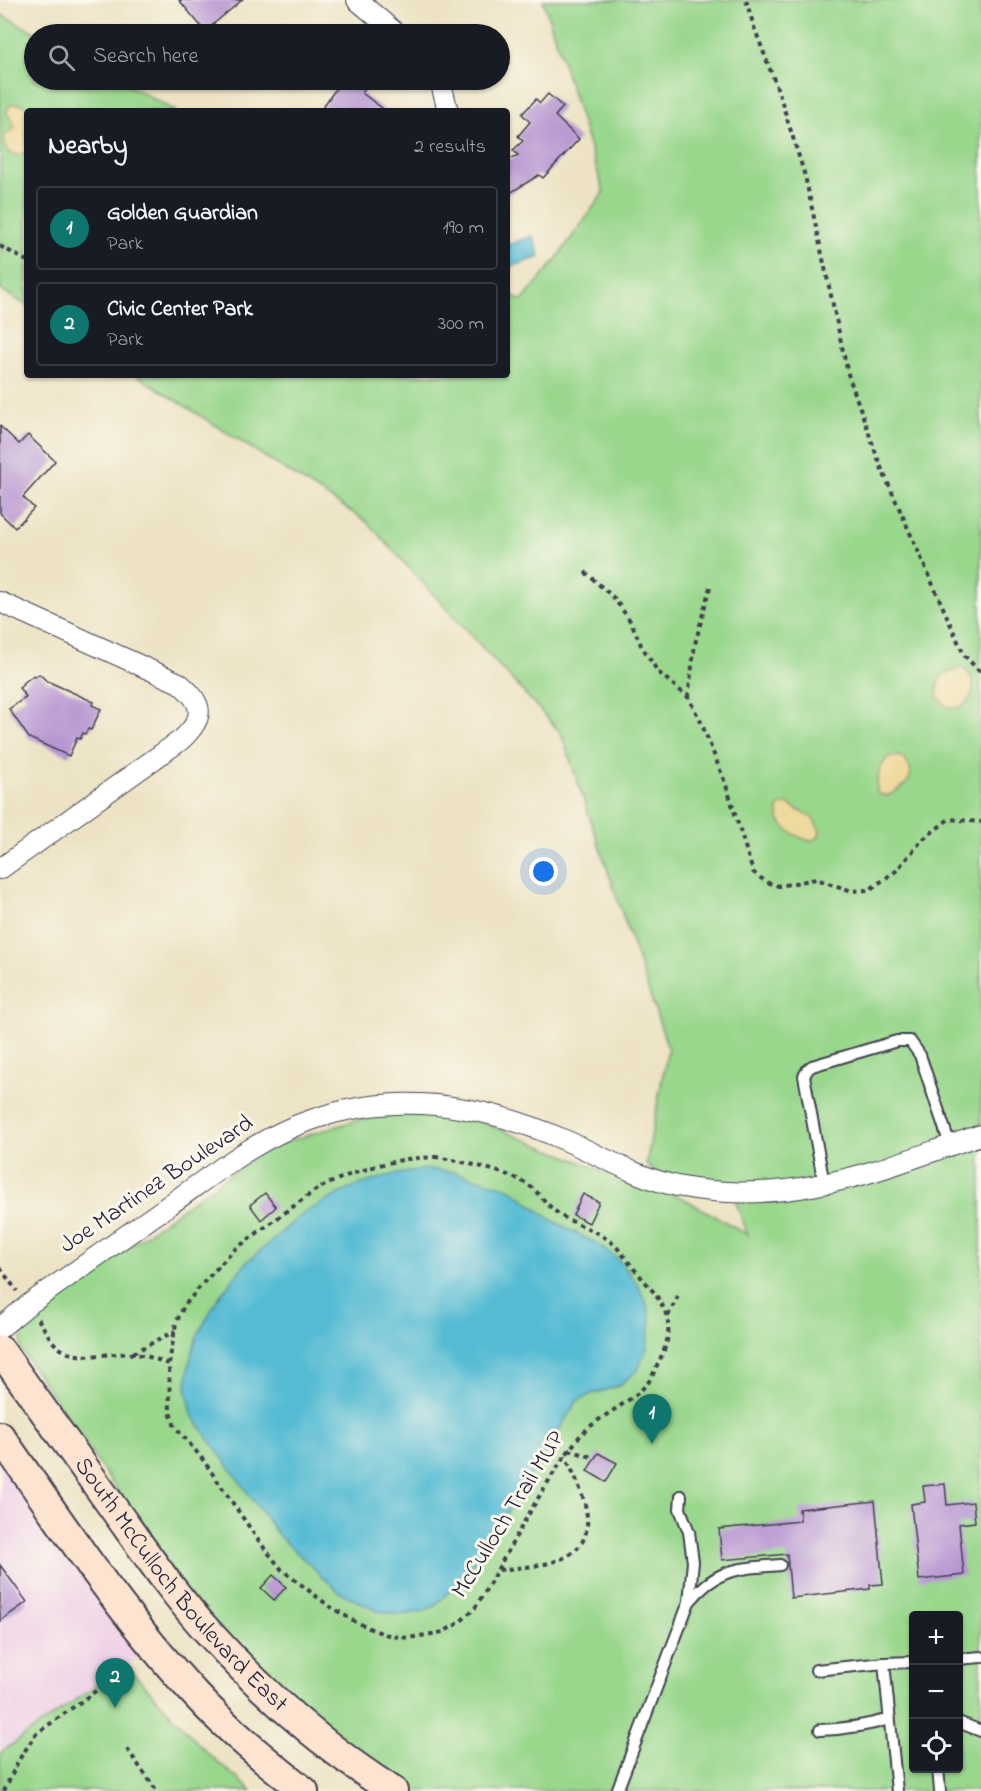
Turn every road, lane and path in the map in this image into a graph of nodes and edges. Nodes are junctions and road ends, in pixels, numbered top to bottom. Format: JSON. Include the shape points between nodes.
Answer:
{"nodes":[{"id":1,"x":357,"y":0,"type":"edge"},
{"id":2,"x":746,"y":0,"type":"edge"},
{"id":3,"x":385,"y":24,"type":"edge"},
{"id":4,"x":443,"y":90,"type":"edge"},
{"id":5,"x":447,"y":108,"type":"edge"},
{"id":6,"x":0,"y":246,"type":"edge"},
{"id":7,"x":24,"y":259,"type":"edge"},
{"id":8,"x":585,"y":572,"type":"dead end"},
{"id":9,"x":710,"y":587,"type":"dead end"},
{"id":10,"x":0,"y":602,"type":"edge"},
{"id":11,"x":981,"y":673,"type":"edge"},
{"id":12,"x":688,"y":698,"type":"junction"},
{"id":13,"x":981,"y":822,"type":"edge"},
{"id":14,"x":0,"y":869,"type":"edge"},
{"id":15,"x":981,"y":1135,"type":"edge"},
{"id":16,"x":950,"y":1145,"type":"junction"},
{"id":17,"x":824,"y":1184,"type":"junction"},
{"id":18,"x":0,"y":1268,"type":"edge"},
{"id":19,"x":678,"y":1296,"type":"dead end"},
{"id":20,"x":28,"y":1305,"type":"junction"},
{"id":21,"x":668,"y":1317,"type":"junction"},
{"id":22,"x":0,"y":1328,"type":"edge"},
{"id":23,"x":175,"y":1331,"type":"junction"},
{"id":24,"x":0,"y":1350,"type":"edge"},
{"id":25,"x":132,"y":1353,"type":"junction"},
{"id":26,"x":169,"y":1364,"type":"junction"},
{"id":27,"x":0,"y":1436,"type":"edge"},
{"id":28,"x":569,"y":1450,"type":"junction"},
{"id":29,"x":565,"y":1456,"type":"junction"},
{"id":30,"x":595,"y":1458,"type":"dead end"},
{"id":31,"x":681,"y":1496,"type":"dead end"},
{"id":32,"x":780,"y":1565,"type":"dead end"},
{"id":33,"x":498,"y":1570,"type":"junction"},
{"id":34,"x":689,"y":1602,"type":"junction"},
{"id":35,"x":981,"y":1657,"type":"edge"},
{"id":36,"x":963,"y":1659,"type":"edge"},
{"id":37,"x":909,"y":1662,"type":"edge"},
{"id":38,"x":884,"y":1663,"type":"junction"},
{"id":39,"x":816,"y":1670,"type":"dead end"},
{"id":40,"x":104,"y":1685,"type":"dead end"},
{"id":41,"x":890,"y":1719,"type":"junction"},
{"id":42,"x":963,"y":1724,"type":"edge"},
{"id":43,"x":820,"y":1730,"type":"dead end"},
{"id":44,"x":981,"y":1731,"type":"edge"},
{"id":45,"x":127,"y":1749,"type":"dead end"},
{"id":46,"x":938,"y":1773,"type":"edge"},
{"id":47,"x":4,"y":1791,"type":"edge"},
{"id":48,"x":157,"y":1791,"type":"edge"},
{"id":49,"x":304,"y":1791,"type":"edge"},
{"id":50,"x":393,"y":1791,"type":"edge"},
{"id":51,"x":617,"y":1791,"type":"edge"},
{"id":52,"x":897,"y":1791,"type":"edge"},
{"id":53,"x":940,"y":1791,"type":"edge"}],
"edges":[{"from":1,"to":3,"type":"street"},
{"from":2,"to":11,"type":"path","via":[[804,176],[848,374],[880,465],[964,655]]},
{"from":4,"to":5,"type":"street"},
{"from":6,"to":7,"type":"path"},
{"from":8,"to":12,"type":"path","via":[[614,598],[658,672]]},
{"from":9,"to":12,"type":"path","via":[[695,644]]},
{"from":10,"to":14,"type":"street","via":[[179,683],[200,709],[192,730],[181,740]]},
{"from":12,"to":13,"type":"path","via":[[726,784],[753,872],[766,882],[778,886],[816,879],[852,891],[869,890],[896,871],[922,840],[949,819]]},
{"from":15,"to":16,"type":"street","name":"Joe Martinez Boulevard"},
{"from":16,"to":17,"type":"street","name":"Joe Martinez Boulevard"},
{"from":16,"to":17,"type":"lane","via":[[920,1055],[910,1041],[897,1041],[812,1066],[804,1076]]},
{"from":17,"to":20,"type":"street","name":"Joe Martinez Boulevard","via":[[732,1192],[677,1185],[502,1116],[440,1104],[376,1104],[314,1119],[254,1146]]},
{"from":18,"to":20,"type":"path"},
{"from":19,"to":21,"type":"path"},
{"from":20,"to":22,"type":"street","name":"Joe Martinez Boulevard"},
{"from":20,"to":25,"type":"path","via":[[56,1346],[69,1353]]},
{"from":21,"to":23,"type":"path","name":"McCulloch Trail MUP","via":[[662,1303],[612,1243],[561,1216],[530,1186],[459,1160],[435,1156],[379,1165],[317,1188],[234,1250],[184,1306]]},
{"from":21,"to":28,"type":"path","name":"McCulloch Trail MUP","via":[[665,1351],[649,1383],[581,1434]]},
{"from":23,"to":25,"type":"path"},
{"from":23,"to":26,"type":"path","name":"McCulloch Trail MUP"},
{"from":24,"to":50,"type":"main road","name":"South McCulloch Boulevard East","via":[[156,1567],[209,1633],[296,1718]]},
{"from":25,"to":26,"type":"path"},
{"from":26,"to":33,"type":"path","name":"McCulloch Trail MUP","via":[[170,1412],[175,1427],[282,1570],[345,1616],[392,1636],[409,1638],[443,1632],[475,1608]]},
{"from":27,"to":49,"type":"main road","via":[[115,1598],[170,1667],[222,1722]]},
{"from":28,"to":29,"type":"path","name":"McCulloch Trail MUP"},
{"from":28,"to":30,"type":"path"},
{"from":29,"to":33,"type":"path","name":"McCulloch Trail MUP"},
{"from":29,"to":33,"type":"path","via":[[586,1506],[588,1523],[579,1546],[550,1562]]},
{"from":31,"to":34,"type":"lane","via":[[680,1509],[693,1562]]},
{"from":32,"to":34,"type":"lane","via":[[728,1571],[713,1578]]},
{"from":34,"to":51,"type":"lane"},
{"from":35,"to":36,"type":"lane"},
{"from":37,"to":38,"type":"lane"},
{"from":38,"to":39,"type":"lane"},
{"from":38,"to":41,"type":"lane"},
{"from":40,"to":47,"type":"path","via":[[36,1734]]},
{"from":41,"to":43,"type":"lane"},
{"from":41,"to":52,"type":"lane"},
{"from":42,"to":44,"type":"lane"},
{"from":45,"to":48,"type":"path"},
{"from":46,"to":53,"type":"lane"}]}
